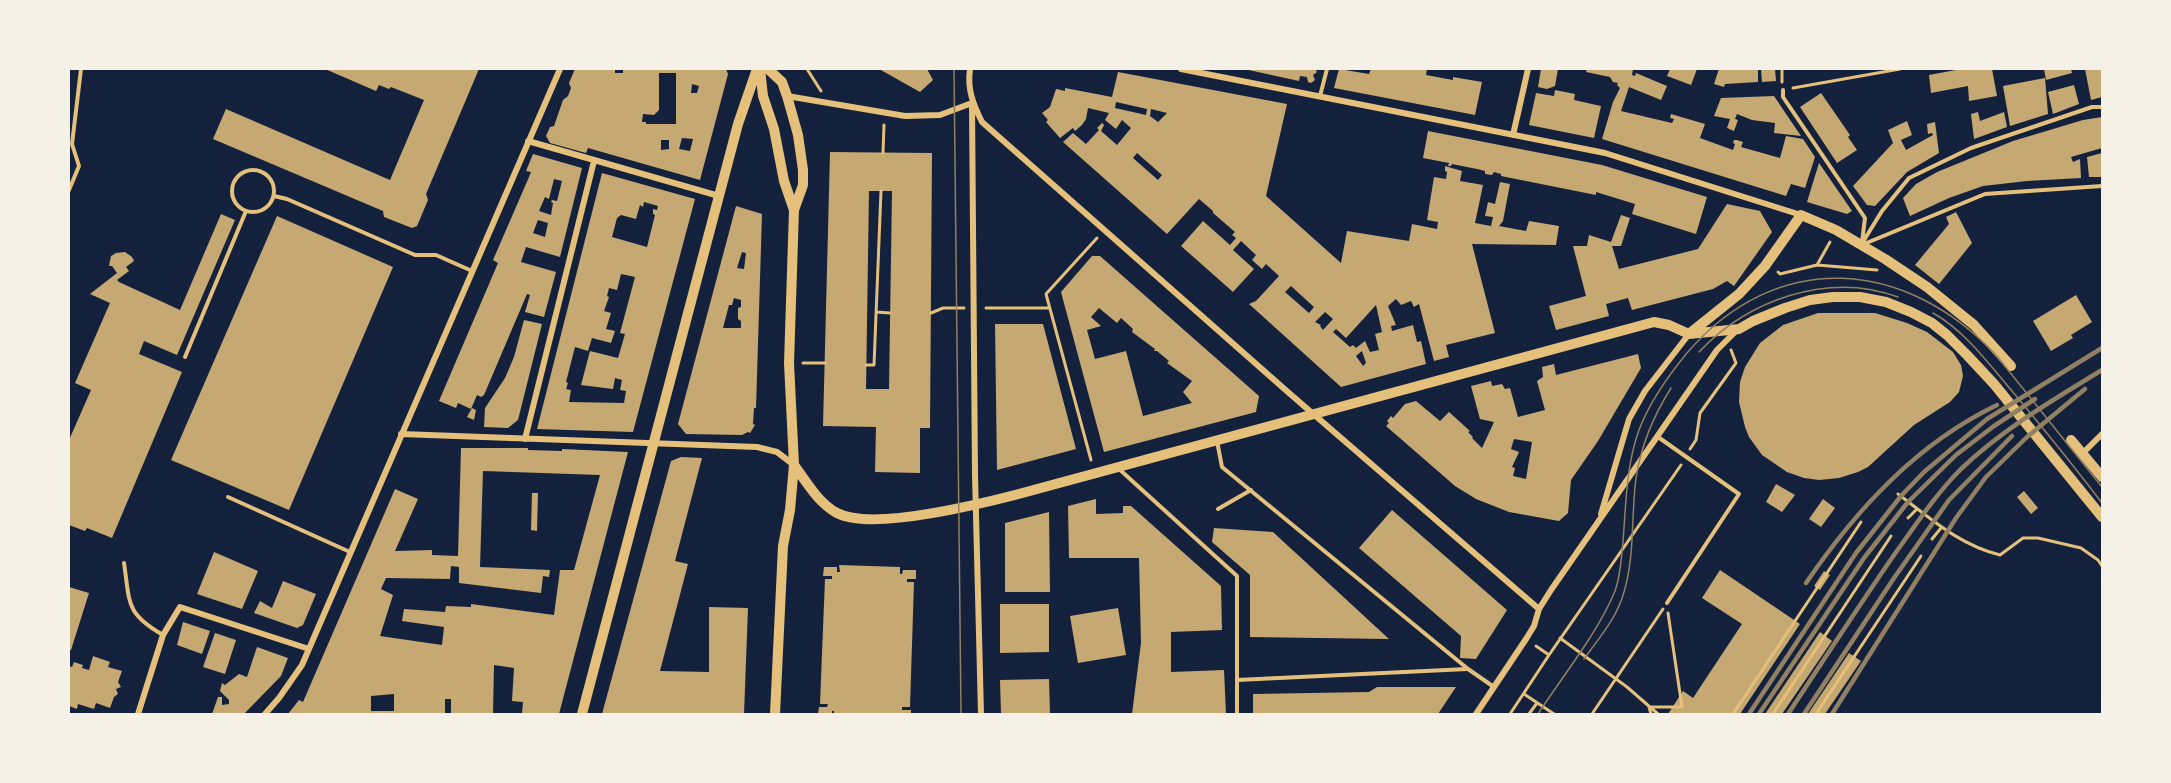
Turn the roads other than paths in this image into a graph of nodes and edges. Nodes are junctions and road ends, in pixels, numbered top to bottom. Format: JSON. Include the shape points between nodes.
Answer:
{"nodes":[{"id":1,"x":81,"y":69,"type":"edge"},
{"id":2,"x":560,"y":69,"type":"edge"},
{"id":3,"x":758,"y":69,"type":"edge"},
{"id":4,"x":768,"y":69,"type":"edge"},
{"id":5,"x":970,"y":69,"type":"edge"},
{"id":6,"x":1181,"y":69,"type":"edge"},
{"id":7,"x":1327,"y":69,"type":"edge"},
{"id":8,"x":1528,"y":69,"type":"edge"},
{"id":9,"x":1783,"y":90,"type":"road end"},
{"id":10,"x":787,"y":96,"type":"junction"},
{"id":11,"x":1320,"y":96,"type":"junction"},
{"id":12,"x":972,"y":103,"type":"junction"},
{"id":13,"x":2102,"y":107,"type":"edge"},
{"id":14,"x":1513,"y":135,"type":"junction"},
{"id":15,"x":528,"y":141,"type":"junction"},
{"id":16,"x":594,"y":161,"type":"junction"},
{"id":17,"x":2102,"y":186,"type":"edge"},
{"id":18,"x":69,"y":190,"type":"edge"},
{"id":19,"x":274,"y":196,"type":"junction"},
{"id":20,"x":719,"y":196,"type":"junction"},
{"id":21,"x":794,"y":210,"type":"junction"},
{"id":22,"x":246,"y":211,"type":"junction"},
{"id":23,"x":1801,"y":215,"type":"junction"},
{"id":24,"x":1861,"y":246,"type":"junction"},
{"id":25,"x":472,"y":271,"type":"junction"},
{"id":26,"x":1739,"y":329,"type":"junction"},
{"id":27,"x":1689,"y":334,"type":"junction"},
{"id":28,"x":185,"y":357,"type":"dead end"},
{"id":29,"x":2012,"y":366,"type":"dead end"},
{"id":30,"x":1314,"y":414,"type":"junction"},
{"id":31,"x":401,"y":434,"type":"junction"},
{"id":32,"x":2102,"y":434,"type":"edge"},
{"id":33,"x":1657,"y":436,"type":"junction"},
{"id":34,"x":525,"y":439,"type":"junction"},
{"id":35,"x":1217,"y":440,"type":"junction"},
{"id":36,"x":2070,"y":440,"type":"dead end"},
{"id":37,"x":655,"y":444,"type":"junction"},
{"id":38,"x":2083,"y":453,"type":"junction"},
{"id":39,"x":794,"y":465,"type":"junction"},
{"id":40,"x":1116,"y":467,"type":"junction"},
{"id":41,"x":2102,"y":477,"type":"edge"},
{"id":42,"x":1251,"y":490,"type":"junction"},
{"id":43,"x":228,"y":497,"type":"dead end"},
{"id":44,"x":976,"y":505,"type":"junction"},
{"id":45,"x":1218,"y":509,"type":"dead end"},
{"id":46,"x":2102,"y":517,"type":"edge"},
{"id":47,"x":1599,"y":520,"type":"junction"},
{"id":48,"x":351,"y":552,"type":"junction"},
{"id":49,"x":124,"y":563,"type":"dead end"},
{"id":50,"x":1667,"y":603,"type":"road end"},
{"id":51,"x":1539,"y":609,"type":"junction"},
{"id":52,"x":163,"y":635,"type":"junction"},
{"id":53,"x":309,"y":649,"type":"junction"},
{"id":54,"x":1468,"y":669,"type":"junction"},
{"id":55,"x":1237,"y":680,"type":"junction"},
{"id":56,"x":1494,"y":687,"type":"junction"},
{"id":57,"x":138,"y":714,"type":"edge"},
{"id":58,"x":265,"y":714,"type":"edge"},
{"id":59,"x":582,"y":714,"type":"edge"},
{"id":60,"x":775,"y":714,"type":"edge"},
{"id":61,"x":981,"y":714,"type":"edge"},
{"id":62,"x":1237,"y":714,"type":"edge"},
{"id":63,"x":1476,"y":714,"type":"edge"}],
"edges":[{"from":1,"to":18,"type":"lane","via":[[72,144],[79,166]]},
{"from":2,"to":15,"type":"street"},
{"from":3,"to":20,"type":"main road"},
{"from":3,"to":21,"type":"main road"},
{"from":4,"to":10,"type":"main road","via":[[782,82]]},
{"from":5,"to":12,"type":"street"},
{"from":6,"to":11,"type":"street"},
{"from":7,"to":11,"type":"lane"},
{"from":8,"to":14,"type":"street"},
{"from":9,"to":24,"type":"lane","via":[[1783,97],[1865,218]]},
{"from":10,"to":12,"type":"street","via":[[920,117],[940,115]]},
{"from":10,"to":21,"type":"main road","via":[[802,160],[803,185]]},
{"from":11,"to":14,"type":"street"},
{"from":12,"to":30,"type":"street","via":[[982,122]]},
{"from":12,"to":44,"type":"street"},
{"from":13,"to":24,"type":"lane","via":[[1971,148],[1909,178],[1882,211]]},
{"from":14,"to":23,"type":"street","via":[[1605,153]]},
{"from":15,"to":16,"type":"street"},
{"from":15,"to":25,"type":"street"},
{"from":16,"to":20,"type":"street"},
{"from":16,"to":34,"type":"street"},
{"from":17,"to":24,"type":"lane","via":[[1985,194]]},
{"from":19,"to":22,"type":"lane","via":[[265,209]]},
{"from":19,"to":22,"type":"lane","via":[[273,183],[264,174],[251,170],[243,173],[237,177],[232,191],[237,205]]},
{"from":19,"to":25,"type":"lane","via":[[415,255],[436,255]]},
{"from":20,"to":37,"type":"main road"},
{"from":21,"to":39,"type":"main road","via":[[789,363]]},
{"from":22,"to":28,"type":"lane"},
{"from":23,"to":24,"type":"main road"},
{"from":23,"to":27,"type":"main road","via":[[1765,266],[1739,294]]},
{"from":24,"to":29,"type":"main road","via":[[1927,287],[1974,325]]},
{"from":25,"to":31,"type":"street"},
{"from":26,"to":27,"type":"main road"},
{"from":26,"to":33,"type":"street","via":[[1717,350]]},
{"from":26,"to":46,"type":"main road","via":[[1810,300],[1833,297],[1860,297],[1911,312],[1940,329],[1994,384]]},
{"from":27,"to":30,"type":"main road","via":[[1654,322]]},
{"from":27,"to":47,"type":"street","via":[[1645,391],[1629,419]]},
{"from":30,"to":35,"type":"main road"},
{"from":30,"to":51,"type":"street"},
{"from":31,"to":34,"type":"street"},
{"from":31,"to":48,"type":"street"},
{"from":32,"to":38,"type":"street"},
{"from":33,"to":47,"type":"street"},
{"from":33,"to":50,"type":"lane","via":[[1739,494]]},
{"from":34,"to":37,"type":"street"},
{"from":35,"to":40,"type":"main road"},
{"from":35,"to":42,"type":"lane","via":[[1222,466]]},
{"from":36,"to":38,"type":"main road"},
{"from":37,"to":39,"type":"street","via":[[757,447],[777,452]]},
{"from":37,"to":59,"type":"main road"},
{"from":38,"to":41,"type":"main road"},
{"from":39,"to":44,"type":"main road","via":[[824,504],[855,518],[880,520]]},
{"from":39,"to":60,"type":"main road","via":[[783,546]]},
{"from":40,"to":44,"type":"main road"},
{"from":40,"to":55,"type":"lane","via":[[1238,576]]},
{"from":42,"to":45,"type":"lane"},
{"from":42,"to":54,"type":"lane"},
{"from":43,"to":48,"type":"lane"},
{"from":44,"to":61,"type":"street"},
{"from":47,"to":51,"type":"street"},
{"from":48,"to":53,"type":"street"},
{"from":49,"to":52,"type":"lane","via":[[133,612]]},
{"from":51,"to":56,"type":"street","via":[[1534,626]]},
{"from":52,"to":53,"type":"street","via":[[180,607]]},
{"from":52,"to":57,"type":"street"},
{"from":53,"to":58,"type":"street","via":[[302,665]]},
{"from":54,"to":55,"type":"lane"},
{"from":54,"to":56,"type":"lane"},
{"from":55,"to":62,"type":"lane"},
{"from":56,"to":63,"type":"street"}]}
